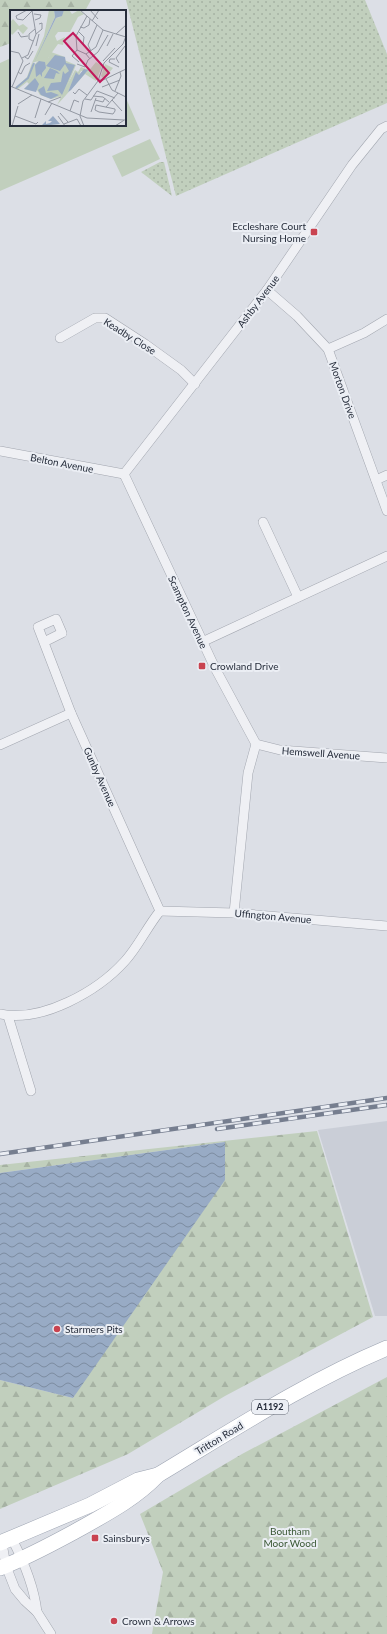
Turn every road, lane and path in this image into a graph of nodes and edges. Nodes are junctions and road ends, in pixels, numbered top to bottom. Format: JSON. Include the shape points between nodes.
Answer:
{"nodes":[{"id":1,"x":387,"y":126,"type":"edge"},
{"id":2,"x":267,"y":290,"type":"junction"},
{"id":3,"x":387,"y":319,"type":"edge"},
{"id":4,"x":60,"y":338,"type":"dead end"},
{"id":5,"x":328,"y":349,"type":"junction"},
{"id":6,"x":195,"y":384,"type":"junction"},
{"id":7,"x":0,"y":451,"type":"edge"},
{"id":8,"x":124,"y":474,"type":"junction"},
{"id":9,"x":387,"y":475,"type":"edge"},
{"id":10,"x":376,"y":480,"type":"junction"},
{"id":11,"x":387,"y":511,"type":"edge"},
{"id":12,"x":263,"y":522,"type":"dead end"},
{"id":13,"x":387,"y":556,"type":"edge"},
{"id":14,"x":298,"y":597,"type":"junction"},
{"id":15,"x":44,"y":642,"type":"dead end"},
{"id":16,"x":202,"y":642,"type":"junction"},
{"id":17,"x":71,"y":713,"type":"junction"},
{"id":18,"x":256,"y":744,"type":"junction"},
{"id":19,"x":0,"y":745,"type":"edge"},
{"id":20,"x":387,"y":758,"type":"edge"},
{"id":21,"x":160,"y":911,"type":"junction"},
{"id":22,"x":234,"y":913,"type":"junction"},
{"id":23,"x":387,"y":926,"type":"edge"},
{"id":24,"x":4,"y":1015,"type":"edge"},
{"id":25,"x":31,"y":1091,"type":"dead end"},
{"id":26,"x":387,"y":1348,"type":"edge"},
{"id":27,"x":158,"y":1476,"type":"junction"},
{"id":28,"x":4,"y":1542,"type":"edge"},
{"id":29,"x":22,"y":1559,"type":"junction"},
{"id":30,"x":3,"y":1567,"type":"edge"},
{"id":31,"x":37,"y":1612,"type":"junction"},
{"id":32,"x":51,"y":1634,"type":"edge"}],
"edges":[{"from":1,"to":2,"type":"street","name":"Ashby Avenue","via":[[381,129],[352,165]]},
{"from":2,"to":5,"type":"street","name":"Morton Drive","via":[[297,316]]},
{"from":2,"to":6,"type":"street","name":"Ashby Avenue"},
{"from":3,"to":5,"type":"street","via":[[364,333]]},
{"from":4,"to":6,"type":"street","name":"Keadby Close","via":[[94,318],[105,318],[181,370]]},
{"from":5,"to":10,"type":"street","name":"Morton Drive"},
{"from":6,"to":8,"type":"street","name":"Ashby Avenue"},
{"from":7,"to":8,"type":"street","name":"Belton Avenue"},
{"from":8,"to":16,"type":"street","name":"Scampton Avenue"},
{"from":9,"to":10,"type":"street"},
{"from":10,"to":11,"type":"street","name":"Morton Drive"},
{"from":12,"to":14,"type":"street"},
{"from":13,"to":14,"type":"street"},
{"from":14,"to":16,"type":"street"},
{"from":15,"to":17,"type":"street","name":"Gunby Avenue"},
{"from":16,"to":18,"type":"street","name":"Scampton Avenue"},
{"from":17,"to":19,"type":"street"},
{"from":17,"to":21,"type":"street","name":"Gunby Avenue"},
{"from":18,"to":20,"type":"street","name":"Hemswell Avenue","via":[[280,750]]},
{"from":18,"to":22,"type":"street","via":[[248,774]]},
{"from":21,"to":22,"type":"street","name":"Uffington Avenue"},
{"from":21,"to":24,"type":"street","via":[[126,960],[105,981],[72,1000],[37,1014]]},
{"from":22,"to":23,"type":"street","name":"Uffington Avenue"},
{"from":24,"to":25,"type":"street"},
{"from":26,"to":27,"type":"main road","name":"Tritton Road","number":"A1192","via":[[318,1380]]},
{"from":27,"to":28,"type":"main road","name":"Tritton Road","number":"A1192","via":[[138,1480],[90,1505]]},
{"from":27,"to":29,"type":"main road","name":"Tritton Road","via":[[144,1490]]},
{"from":28,"to":29,"type":"street"},
{"from":28,"to":30,"type":"street"},
{"from":29,"to":30,"type":"main road","name":"Tritton Road"},
{"from":29,"to":31,"type":"street","via":[[35,1596]]},
{"from":30,"to":31,"type":"street","via":[[15,1589]]},
{"from":31,"to":32,"type":"street"}]}
